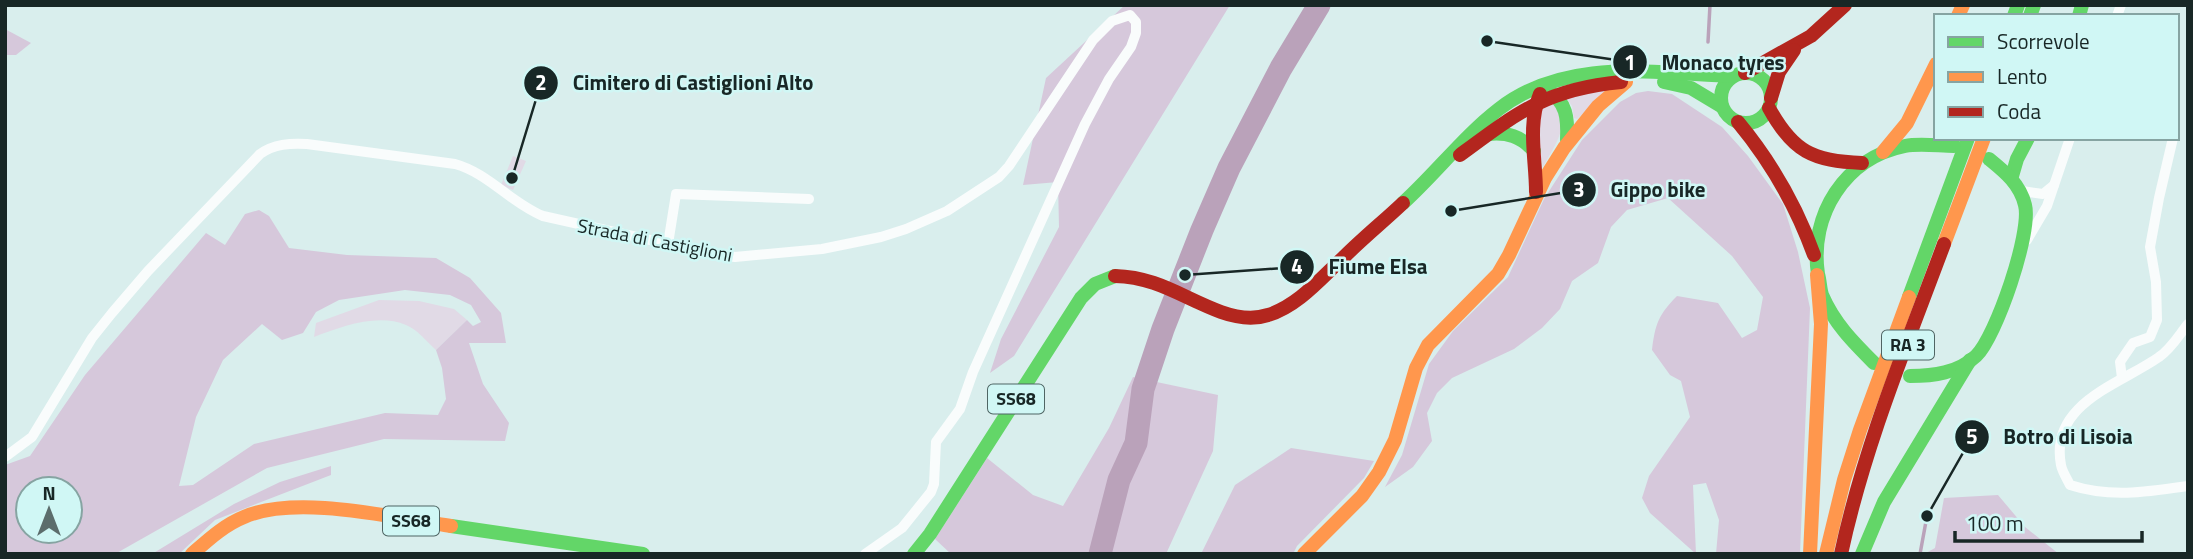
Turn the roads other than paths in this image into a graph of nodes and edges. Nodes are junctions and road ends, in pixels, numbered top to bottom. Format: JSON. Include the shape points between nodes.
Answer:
{"nodes":[{"id":1,"x":1845,"y":5,"type":"edge"},
{"id":2,"x":1798,"y":46,"type":"junction"},
{"id":3,"x":1934,"y":68,"type":"edge"},
{"id":4,"x":1739,"y":74,"type":"junction"},
{"id":5,"x":1625,"y":77,"type":"junction"},
{"id":6,"x":1544,"y":95,"type":"junction"},
{"id":7,"x":1770,"y":103,"type":"junction"},
{"id":8,"x":1721,"y":106,"type":"junction"},
{"id":9,"x":1488,"y":116,"type":"junction"},
{"id":10,"x":1738,"y":122,"type":"junction"},
{"id":11,"x":1488,"y":134,"type":"junction"},
{"id":12,"x":1567,"y":140,"type":"junction"},
{"id":13,"x":1967,"y":140,"type":"edge"},
{"id":14,"x":1983,"y":140,"type":"edge"},
{"id":15,"x":2027,"y":140,"type":"edge"},
{"id":16,"x":2069,"y":140,"type":"edge"},
{"id":17,"x":2173,"y":140,"type":"edge"},
{"id":18,"x":1954,"y":146,"type":"dead end"},
{"id":19,"x":1534,"y":151,"type":"junction"},
{"id":20,"x":1883,"y":152,"type":"junction"},
{"id":21,"x":1989,"y":159,"type":"dead end"},
{"id":22,"x":1862,"y":163,"type":"junction"},
{"id":23,"x":1433,"y":174,"type":"junction"},
{"id":24,"x":2012,"y":176,"type":"junction"},
{"id":25,"x":2054,"y":184,"type":"junction"},
{"id":26,"x":2022,"y":191,"type":"junction"},
{"id":27,"x":1535,"y":196,"type":"junction"},
{"id":28,"x":809,"y":199,"type":"dead end"},
{"id":29,"x":668,"y":244,"type":"junction"},
{"id":30,"x":2023,"y":246,"type":"junction"},
{"id":31,"x":1815,"y":260,"type":"junction"},
{"id":32,"x":1817,"y":275,"type":"junction"},
{"id":33,"x":2188,"y":324,"type":"edge"},
{"id":34,"x":1970,"y":360,"type":"junction"},
{"id":35,"x":1874,"y":363,"type":"dead end"},
{"id":36,"x":1910,"y":376,"type":"dead end"},
{"id":37,"x":2122,"y":378,"type":"junction"},
{"id":38,"x":5,"y":457,"type":"edge"},
{"id":39,"x":2188,"y":486,"type":"edge"},
{"id":40,"x":192,"y":554,"type":"edge"},
{"id":41,"x":643,"y":554,"type":"edge"},
{"id":42,"x":865,"y":554,"type":"edge"},
{"id":43,"x":914,"y":554,"type":"edge"},
{"id":44,"x":1304,"y":554,"type":"edge"},
{"id":45,"x":1810,"y":554,"type":"edge"},
{"id":46,"x":1826,"y":554,"type":"edge"},
{"id":47,"x":1841,"y":554,"type":"edge"},
{"id":48,"x":1862,"y":554,"type":"edge"}],
"edges":[{"from":1,"to":2,"type":"main road"},
{"from":2,"to":4,"type":"main road"},
{"from":2,"to":7,"type":"main road","via":[[1779,72]]},
{"from":3,"to":20,"type":"main road","via":[[1907,123]]},
{"from":4,"to":5,"type":"main road","number":"SS68"},
{"from":4,"to":7,"type":"main road","via":[[1753,74],[1766,83]]},
{"from":4,"to":8,"type":"main road","via":[[1722,89]]},
{"from":5,"to":6,"type":"main road","via":[[1570,82]]},
{"from":5,"to":8,"type":"main road","number":"SS68","via":[[1680,84]]},
{"from":5,"to":9,"type":"main road","number":"SS68","via":[[1583,74],[1556,80]]},
{"from":5,"to":12,"type":"main road"},
{"from":6,"to":9,"type":"main road"},
{"from":6,"to":11,"type":"main road","number":"SS68"},
{"from":6,"to":12,"type":"main road","via":[[1566,110]]},
{"from":6,"to":19,"type":"main road","via":[[1534,124]]},
{"from":7,"to":10,"type":"main road","via":[[1759,119]]},
{"from":7,"to":22,"type":"main road","via":[[1784,136],[1800,150],[1824,160]]},
{"from":8,"to":10,"type":"main road","number":"SS68"},
{"from":9,"to":23,"type":"main road","number":"SS68"},
{"from":10,"to":31,"type":"main road","via":[[1788,191]]},
{"from":11,"to":19,"type":"main road","via":[[1515,135]]},
{"from":11,"to":23,"type":"main road","number":"SS68"},
{"from":12,"to":27,"type":"main road"},
{"from":13,"to":46,"type":"main road","number":"RA 3","via":[[1860,430]]},
{"from":14,"to":47,"type":"main road","number":"RA 3","via":[[1877,424]]},
{"from":15,"to":24,"type":"main road"},
{"from":16,"to":25,"type":"street"},
{"from":17,"to":37,"type":"street","via":[[2150,247],[2157,320],[2150,337],[2133,343],[2120,362]]},
{"from":18,"to":20,"type":"main road","via":[[1917,144]]},
{"from":19,"to":27,"type":"main road"},
{"from":20,"to":22,"type":"main road"},
{"from":21,"to":24,"type":"main road"},
{"from":22,"to":31,"type":"main road","via":[[1838,184],[1824,208]]},
{"from":23,"to":43,"type":"main road","number":"SS68","via":[[1290,304],[1260,318],[1229,315],[1138,277],[1122,275],[1095,283]]},
{"from":24,"to":26,"type":"main road"},
{"from":25,"to":26,"type":"street","via":[[2043,194]]},
{"from":25,"to":30,"type":"street","via":[[2043,215]]},
{"from":26,"to":30,"type":"main road","via":[[2027,218]]},
{"from":27,"to":44,"type":"main road","via":[[1498,274],[1423,352],[1397,436],[1372,483]]},
{"from":28,"to":29,"type":"street","via":[[676,194]]},
{"from":29,"to":38,"type":"street","name":"Strada di Castiglioni","via":[[542,216],[456,164],[307,144],[274,146],[148,271],[89,343],[32,437]]},
{"from":29,"to":42,"type":"street","name":"Strada di Castiglioni","via":[[735,257],[822,249],[922,223],[991,184],[1093,40],[1112,21],[1130,15],[1136,22],[1131,47],[1085,124],[960,409],[940,435],[934,450],[934,484],[902,528]]},
{"from":30,"to":34,"type":"main road","via":[[1989,336]]},
{"from":31,"to":32,"type":"main road"},
{"from":32,"to":35,"type":"main road","via":[[1834,324]]},
{"from":32,"to":45,"type":"main road","via":[[1821,324]]},
{"from":33,"to":37,"type":"street","via":[[2162,355]]},
{"from":34,"to":36,"type":"main road","via":[[1945,373]]},
{"from":34,"to":48,"type":"main road","via":[[1889,493]]},
{"from":37,"to":39,"type":"street","via":[[2080,406],[2062,434],[2061,465],[2070,485],[2093,492],[2136,493]]},
{"from":40,"to":41,"type":"main road","number":"SS68","via":[[238,518],[293,506]]}]}
